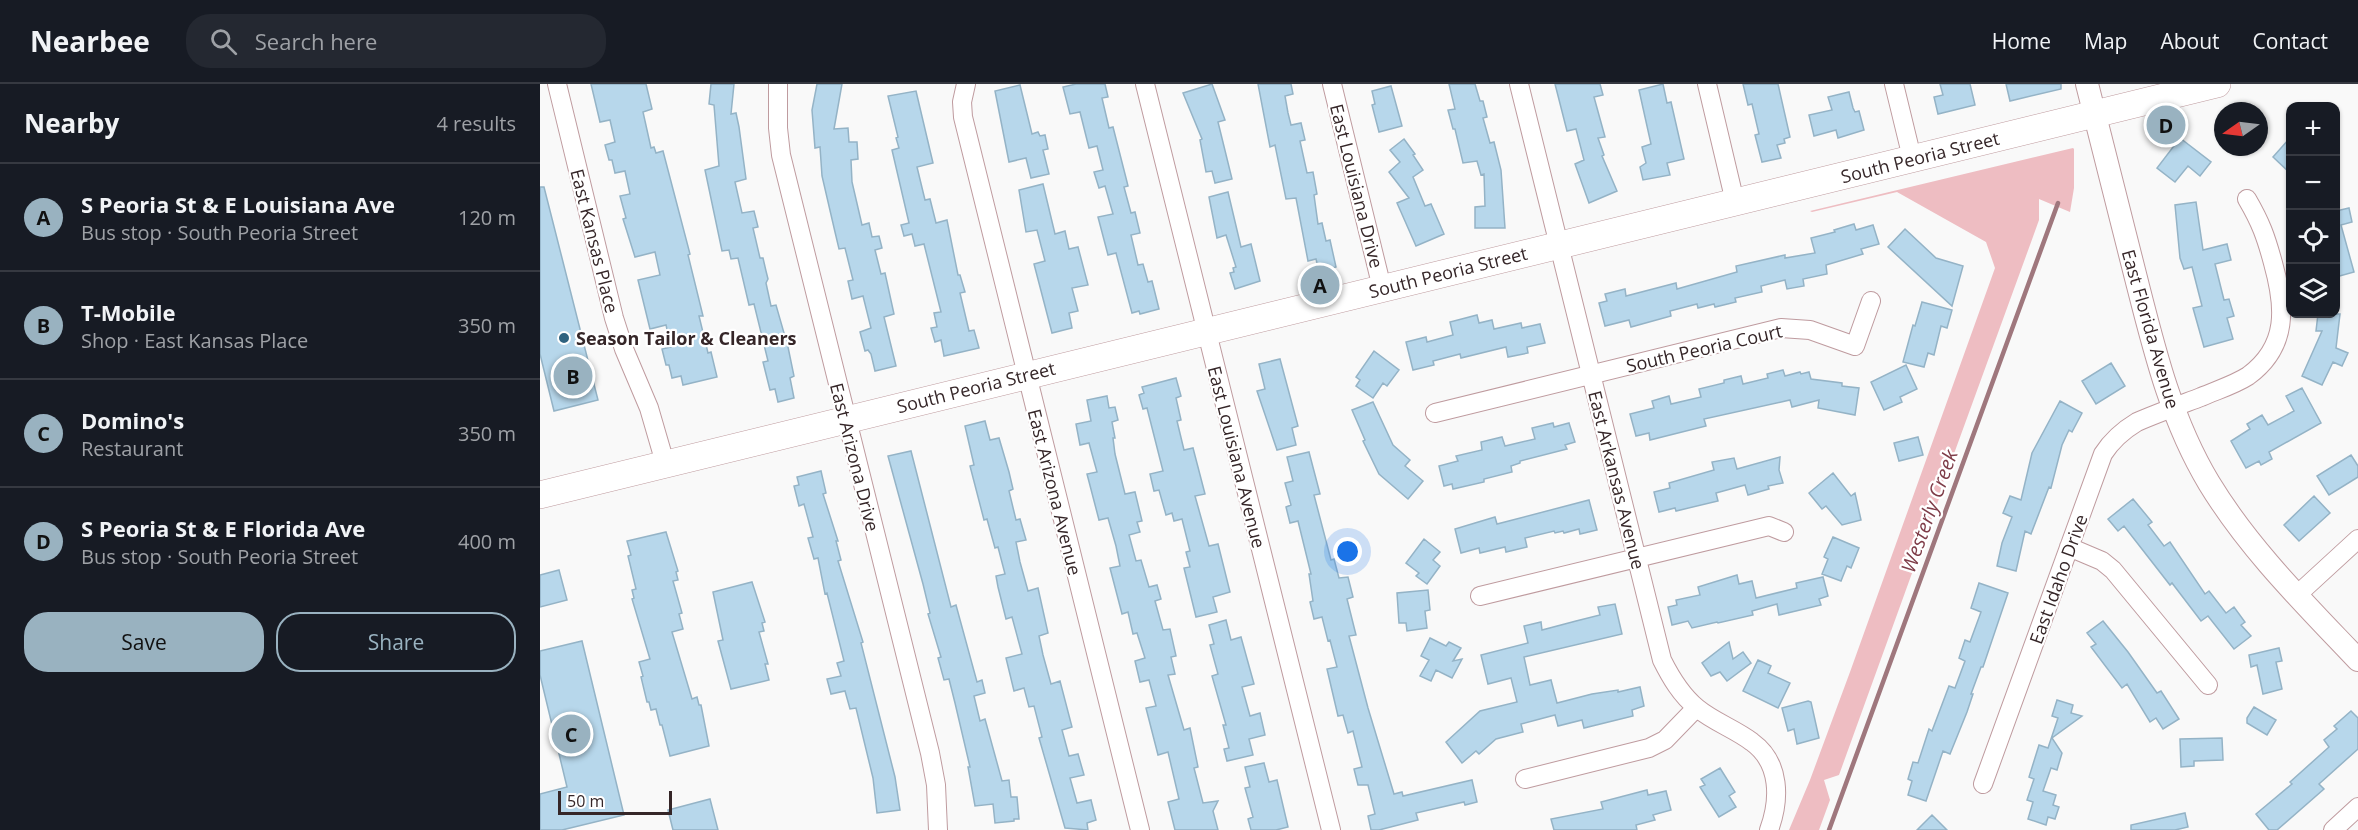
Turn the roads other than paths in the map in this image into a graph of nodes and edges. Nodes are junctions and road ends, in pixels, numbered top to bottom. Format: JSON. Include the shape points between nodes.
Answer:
{"nodes":[{"id":1,"x":557,"y":84,"type":"edge"},
{"id":2,"x":778,"y":84,"type":"edge"},
{"id":3,"x":966,"y":84,"type":"edge"},
{"id":4,"x":1145,"y":84,"type":"edge"},
{"id":5,"x":1332,"y":84,"type":"edge"},
{"id":6,"x":1519,"y":84,"type":"edge"},
{"id":7,"x":1707,"y":84,"type":"edge"},
{"id":8,"x":1894,"y":84,"type":"edge"},
{"id":9,"x":2087,"y":84,"type":"edge"},
{"id":10,"x":2217,"y":84,"type":"edge"},
{"id":11,"x":2094,"y":114,"type":"junction"},
{"id":12,"x":1912,"y":159,"type":"junction"},
{"id":13,"x":2247,"y":199,"type":"dead end"},
{"id":14,"x":1735,"y":202,"type":"junction"},
{"id":15,"x":1558,"y":245,"type":"junction"},
{"id":16,"x":1382,"y":288,"type":"junction"},
{"id":17,"x":1871,"y":301,"type":"dead end"},
{"id":18,"x":1205,"y":331,"type":"junction"},
{"id":19,"x":1591,"y":374,"type":"junction"},
{"id":20,"x":1025,"y":375,"type":"junction"},
{"id":21,"x":2172,"y":408,"type":"junction"},
{"id":22,"x":1435,"y":413,"type":"dead end"},
{"id":23,"x":845,"y":419,"type":"junction"},
{"id":24,"x":665,"y":463,"type":"junction"},
{"id":25,"x":540,"y":495,"type":"edge"},
{"id":26,"x":1784,"y":532,"type":"dead end"},
{"id":27,"x":2358,"y":538,"type":"edge"},
{"id":28,"x":2069,"y":547,"type":"junction"},
{"id":29,"x":1636,"y":558,"type":"junction"},
{"id":30,"x":2297,"y":595,"type":"junction"},
{"id":31,"x":1480,"y":596,"type":"dead end"},
{"id":32,"x":2358,"y":660,"type":"edge"},
{"id":33,"x":2208,"y":685,"type":"dead end"},
{"id":34,"x":1696,"y":708,"type":"junction"},
{"id":35,"x":1525,"y":779,"type":"dead end"},
{"id":36,"x":1983,"y":784,"type":"dead end"},
{"id":37,"x":2358,"y":807,"type":"edge"},
{"id":38,"x":938,"y":830,"type":"edge"},
{"id":39,"x":1140,"y":830,"type":"edge"},
{"id":40,"x":1331,"y":830,"type":"edge"},
{"id":41,"x":1769,"y":830,"type":"edge"},
{"id":42,"x":2333,"y":830,"type":"edge"}],
"edges":[{"from":1,"to":24,"type":"street","name":"East Kansas Place","via":[[614,318],[649,408]]},
{"from":2,"to":23,"type":"street","name":"East Arizona Drive","via":[[781,155]]},
{"from":3,"to":20,"type":"street","name":"East Arizona Avenue","via":[[963,117]]},
{"from":4,"to":18,"type":"street","name":"East Louisiana Avenue"},
{"from":5,"to":16,"type":"street","name":"East Louisiana Drive"},
{"from":6,"to":15,"type":"street","name":"East Arkansas Avenue"},
{"from":7,"to":14,"type":"street"},
{"from":8,"to":12,"type":"street"},
{"from":9,"to":11,"type":"street","name":"East Florida Avenue"},
{"from":10,"to":11,"type":"main road","name":"South Peoria Street"},
{"from":11,"to":12,"type":"main road","name":"South Peoria Street"},
{"from":11,"to":21,"type":"street","name":"East Florida Avenue"},
{"from":12,"to":14,"type":"main road","name":"South Peoria Street"},
{"from":13,"to":21,"type":"street","name":"East Idaho Drive","via":[[2262,224],[2280,288],[2277,338],[2248,375]]},
{"from":14,"to":15,"type":"main road","name":"South Peoria Street"},
{"from":15,"to":16,"type":"main road","name":"South Peoria Street"},
{"from":15,"to":19,"type":"street","name":"East Arkansas Avenue"},
{"from":16,"to":18,"type":"main road","name":"South Peoria Street"},
{"from":17,"to":19,"type":"street","name":"South Peoria Court","via":[[1855,346],[1810,330],[1781,328]]},
{"from":18,"to":20,"type":"main road","name":"South Peoria Street"},
{"from":18,"to":40,"type":"street","name":"East Louisiana Avenue"},
{"from":19,"to":22,"type":"street","name":"South Peoria Court"},
{"from":19,"to":29,"type":"street","name":"East Arkansas Avenue"},
{"from":20,"to":23,"type":"main road","name":"South Peoria Street"},
{"from":20,"to":39,"type":"street","name":"East Arizona Avenue"},
{"from":21,"to":28,"type":"street","name":"East Idaho Drive","via":[[2137,422],[2111,442]]},
{"from":21,"to":30,"type":"street","name":"East Florida Avenue","via":[[2230,516]]},
{"from":23,"to":24,"type":"main road","name":"South Peoria Street"},
{"from":23,"to":38,"type":"street","name":"East Arizona Drive","via":[[930,753]]},
{"from":24,"to":25,"type":"main road","name":"South Peoria Street"},
{"from":26,"to":29,"type":"street","via":[[1769,526]]},
{"from":27,"to":30,"type":"street"},
{"from":28,"to":33,"type":"street","via":[[2114,570]]},
{"from":28,"to":36,"type":"street","name":"East Idaho Drive"},
{"from":29,"to":31,"type":"street"},
{"from":29,"to":34,"type":"street","name":"East Arkansas Avenue","via":[[1662,660],[1682,694]]},
{"from":30,"to":32,"type":"street","name":"East Florida Avenue"},
{"from":34,"to":35,"type":"street","via":[[1665,740],[1649,748]]},
{"from":34,"to":41,"type":"street","name":"East Arkansas Avenue","via":[[1754,743],[1764,754],[1777,783],[1776,812]]},
{"from":37,"to":42,"type":"street"}]}
